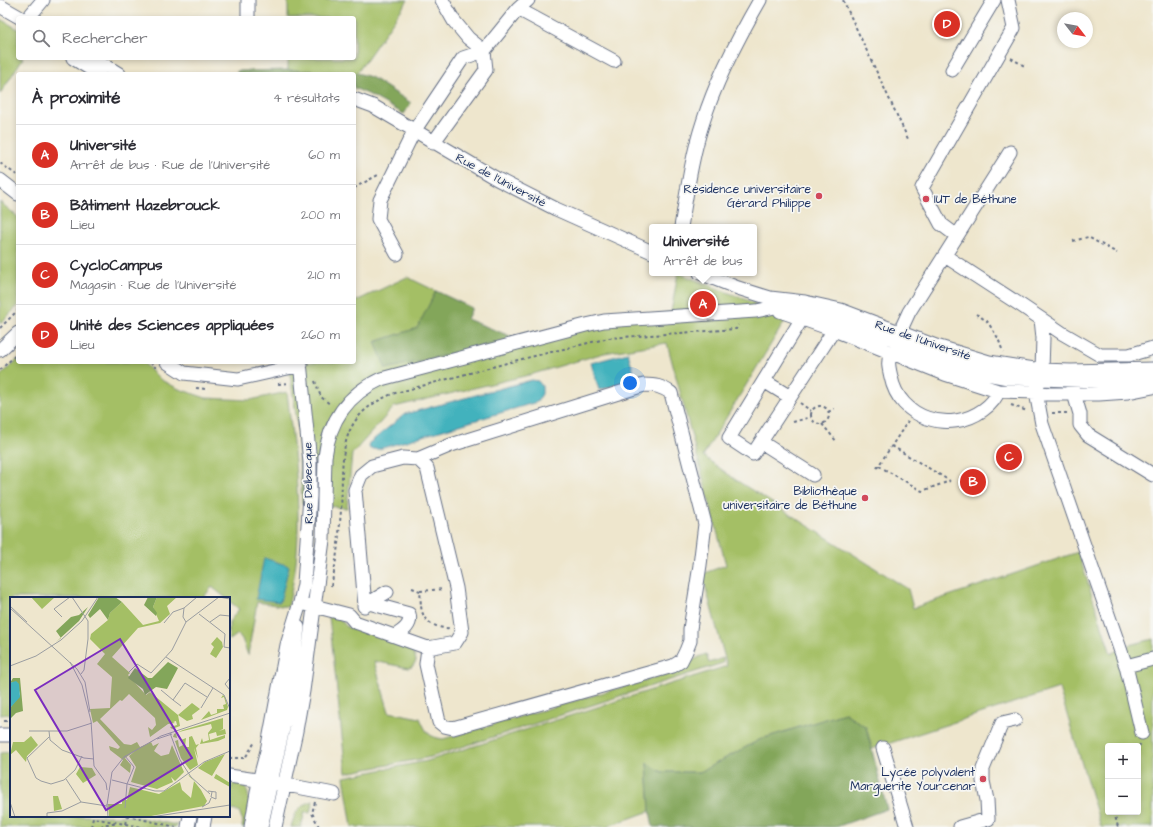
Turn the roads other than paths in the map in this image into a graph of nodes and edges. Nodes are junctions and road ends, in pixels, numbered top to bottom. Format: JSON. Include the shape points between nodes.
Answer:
{"nodes":[{"id":1,"x":43,"y":0,"type":"edge"},
{"id":2,"x":248,"y":0,"type":"edge"},
{"id":3,"x":442,"y":0,"type":"edge"},
{"id":4,"x":528,"y":0,"type":"edge"},
{"id":5,"x":760,"y":0,"type":"edge"},
{"id":6,"x":994,"y":0,"type":"edge"},
{"id":7,"x":1008,"y":0,"type":"edge"},
{"id":8,"x":0,"y":6,"type":"edge"},
{"id":9,"x":518,"y":9,"type":"junction"},
{"id":10,"x":18,"y":16,"type":"edge"},
{"id":11,"x":30,"y":16,"type":"edge"},
{"id":12,"x":248,"y":16,"type":"edge"},
{"id":13,"x":484,"y":51,"type":"junction"},
{"id":14,"x":76,"y":60,"type":"edge"},
{"id":15,"x":96,"y":60,"type":"edge"},
{"id":16,"x":614,"y":61,"type":"dead end"},
{"id":17,"x":952,"y":70,"type":"dead end"},
{"id":18,"x":96,"y":72,"type":"edge"},
{"id":19,"x":116,"y":72,"type":"edge"},
{"id":20,"x":356,"y":100,"type":"edge"},
{"id":21,"x":414,"y":132,"type":"junction"},
{"id":22,"x":433,"y":142,"type":"junction"},
{"id":23,"x":1010,"y":152,"type":"dead end"},
{"id":24,"x":0,"y":180,"type":"edge"},
{"id":25,"x":16,"y":192,"type":"edge"},
{"id":26,"x":682,"y":224,"type":"edge"},
{"id":27,"x":957,"y":236,"type":"junction"},
{"id":28,"x":649,"y":251,"type":"edge"},
{"id":29,"x":397,"y":254,"type":"dead end"},
{"id":30,"x":945,"y":256,"type":"junction"},
{"id":31,"x":708,"y":276,"type":"edge"},
{"id":32,"x":738,"y":288,"type":"junction"},
{"id":33,"x":771,"y":307,"type":"junction"},
{"id":34,"x":1041,"y":319,"type":"junction"},
{"id":35,"x":801,"y":320,"type":"junction"},
{"id":36,"x":834,"y":330,"type":"junction"},
{"id":37,"x":900,"y":333,"type":"junction"},
{"id":38,"x":16,"y":335,"type":"edge"},
{"id":39,"x":1153,"y":348,"type":"edge"},
{"id":40,"x":0,"y":350,"type":"edge"},
{"id":41,"x":891,"y":353,"type":"junction"},
{"id":42,"x":170,"y":364,"type":"edge"},
{"id":43,"x":300,"y":364,"type":"edge"},
{"id":44,"x":1153,"y":369,"type":"edge"},
{"id":45,"x":1041,"y":374,"type":"junction"},
{"id":46,"x":1070,"y":375,"type":"junction"},
{"id":47,"x":1008,"y":378,"type":"junction"},
{"id":48,"x":1153,"y":378,"type":"edge"},
{"id":49,"x":764,"y":381,"type":"junction"},
{"id":50,"x":1153,"y":387,"type":"edge"},
{"id":51,"x":1002,"y":391,"type":"junction"},
{"id":52,"x":1036,"y":392,"type":"junction"},
{"id":53,"x":1075,"y":394,"type":"junction"},
{"id":54,"x":790,"y":397,"type":"junction"},
{"id":55,"x":761,"y":442,"type":"junction"},
{"id":56,"x":418,"y":459,"type":"junction"},
{"id":57,"x":1153,"y":475,"type":"edge"},
{"id":58,"x":813,"y":476,"type":"dead end"},
{"id":59,"x":387,"y":592,"type":"dead end"},
{"id":60,"x":300,"y":604,"type":"junction"},
{"id":61,"x":367,"y":604,"type":"junction"},
{"id":62,"x":314,"y":606,"type":"junction"},
{"id":63,"x":349,"y":615,"type":"junction"},
{"id":64,"x":395,"y":636,"type":"junction"},
{"id":65,"x":428,"y":648,"type":"junction"},
{"id":66,"x":1153,"y":659,"type":"edge"},
{"id":67,"x":1126,"y":666,"type":"junction"},
{"id":68,"x":1015,"y":720,"type":"dead end"},
{"id":69,"x":1142,"y":733,"type":"dead end"},
{"id":70,"x":10,"y":734,"type":"edge"},
{"id":71,"x":0,"y":735,"type":"edge"},
{"id":72,"x":883,"y":748,"type":"dead end"},
{"id":73,"x":230,"y":776,"type":"edge"},
{"id":74,"x":265,"y":781,"type":"junction"},
{"id":75,"x":285,"y":785,"type":"junction"},
{"id":76,"x":334,"y":794,"type":"dead end"},
{"id":77,"x":190,"y":817,"type":"edge"},
{"id":78,"x":205,"y":817,"type":"edge"},
{"id":79,"x":989,"y":823,"type":"edge"},
{"id":80,"x":188,"y":827,"type":"edge"},
{"id":81,"x":203,"y":827,"type":"edge"},
{"id":82,"x":251,"y":827,"type":"edge"},
{"id":83,"x":261,"y":827,"type":"edge"},
{"id":84,"x":275,"y":827,"type":"edge"},
{"id":85,"x":907,"y":827,"type":"edge"},
{"id":86,"x":960,"y":827,"type":"edge"}],
"edges":[{"from":1,"to":11,"type":"street"},
{"from":2,"to":12,"type":"street"},
{"from":3,"to":13,"type":"street","via":[[454,21],[468,38]]},
{"from":4,"to":9,"type":"street"},
{"from":5,"to":26,"type":"street","via":[[739,36],[703,122]]},
{"from":6,"to":17,"type":"street"},
{"from":7,"to":27,"type":"street","via":[[1014,28],[922,188],[941,224]]},
{"from":8,"to":10,"type":"street"},
{"from":9,"to":13,"type":"street"},
{"from":9,"to":16,"type":"street"},
{"from":13,"to":21,"type":"street","via":[[463,58]]},
{"from":13,"to":22,"type":"street","via":[[486,70]]},
{"from":14,"to":18,"type":"street"},
{"from":15,"to":19,"type":"street"},
{"from":20,"to":21,"type":"street","name":"Rue de l'Université","via":[[373,106]]},
{"from":21,"to":22,"type":"street","name":"Rue de l'Université"},
{"from":21,"to":29,"type":"street","via":[[380,200],[378,219]]},
{"from":22,"to":28,"type":"street","name":"Rue de l'Université","via":[[556,209]]},
{"from":23,"to":27,"type":"street"},
{"from":24,"to":25,"type":"street"},
{"from":27,"to":30,"type":"street"},
{"from":30,"to":34,"type":"street"},
{"from":30,"to":37,"type":"street","via":[[909,312]]},
{"from":31,"to":32,"type":"street","name":"Rue de l'Université"},
{"from":32,"to":33,"type":"street"},
{"from":32,"to":37,"type":"street","name":"Rue de l'Université","via":[[770,298],[841,310]]},
{"from":33,"to":35,"type":"street"},
{"from":33,"to":47,"type":"street","via":[[801,309],[840,320],[948,362]]},
{"from":33,"to":62,"type":"street","via":[[756,311],[586,324],[381,379],[362,389],[336,419],[326,444],[323,540]]},
{"from":34,"to":39,"type":"street","via":[[1100,355],[1129,354]]},
{"from":34,"to":45,"type":"street"},
{"from":35,"to":36,"type":"street"},
{"from":35,"to":49,"type":"street"},
{"from":36,"to":41,"type":"street"},
{"from":36,"to":54,"type":"street"},
{"from":37,"to":45,"type":"street","name":"Rue de l'Université","via":[[989,362],[1009,364]]},
{"from":38,"to":40,"type":"street"},
{"from":41,"to":51,"type":"street","via":[[945,374]]},
{"from":41,"to":51,"type":"street","via":[[888,360],[893,387],[902,401],[914,412],[928,419],[944,422],[961,421],[989,406]]},
{"from":42,"to":43,"type":"street","via":[[184,373],[238,379]]},
{"from":43,"to":60,"type":"street","name":"Rue Delbecque","via":[[310,462],[305,571]]},
{"from":44,"to":46,"type":"street"},
{"from":45,"to":46,"type":"street"},
{"from":45,"to":47,"type":"street"},
{"from":45,"to":52,"type":"street"},
{"from":46,"to":48,"type":"street","via":[[1098,381]]},
{"from":46,"to":53,"type":"street"},
{"from":47,"to":52,"type":"street"},
{"from":49,"to":54,"type":"street"},
{"from":49,"to":55,"type":"street","via":[[729,438],[753,454]]},
{"from":50,"to":53,"type":"street","via":[[1128,392]]},
{"from":51,"to":52,"type":"street"},
{"from":52,"to":53,"type":"street"},
{"from":52,"to":67,"type":"street","via":[[1046,414],[1042,424]]},
{"from":53,"to":57,"type":"street","via":[[1080,425],[1088,435]]},
{"from":54,"to":55,"type":"street"},
{"from":55,"to":58,"type":"street"},
{"from":56,"to":61,"type":"street","via":[[403,458],[372,466],[361,475],[355,490]]},
{"from":56,"to":65,"type":"street","via":[[427,468],[456,588],[462,632],[455,642]]},
{"from":56,"to":65,"type":"street","via":[[451,445],[644,385],[656,385],[671,393],[705,524],[690,641],[681,661],[673,666],[453,728],[439,722],[426,664]]},
{"from":59,"to":61,"type":"street"},
{"from":60,"to":62,"type":"street"},
{"from":60,"to":74,"type":"street","name":"Rue Delbecque","via":[[290,697],[281,741]]},
{"from":61,"to":63,"type":"street"},
{"from":61,"to":64,"type":"street","via":[[409,614],[410,622],[406,629]]},
{"from":62,"to":63,"type":"street"},
{"from":62,"to":75,"type":"street","via":[[302,698]]},
{"from":63,"to":64,"type":"street","via":[[355,622]]},
{"from":64,"to":65,"type":"street"},
{"from":66,"to":67,"type":"street"},
{"from":67,"to":69,"type":"street"},
{"from":68,"to":79,"type":"street","via":[[1002,723],[983,769]]},
{"from":70,"to":71,"type":"street"},
{"from":72,"to":85,"type":"street"},
{"from":73,"to":74,"type":"street"},
{"from":74,"to":75,"type":"street"},
{"from":74,"to":82,"type":"street","name":"Rue Delbecque"},
{"from":74,"to":83,"type":"street","name":"Rue Delbecque"},
{"from":75,"to":76,"type":"street"},
{"from":75,"to":84,"type":"street"},
{"from":77,"to":80,"type":"street"},
{"from":78,"to":81,"type":"street"},
{"from":79,"to":86,"type":"street"}]}
